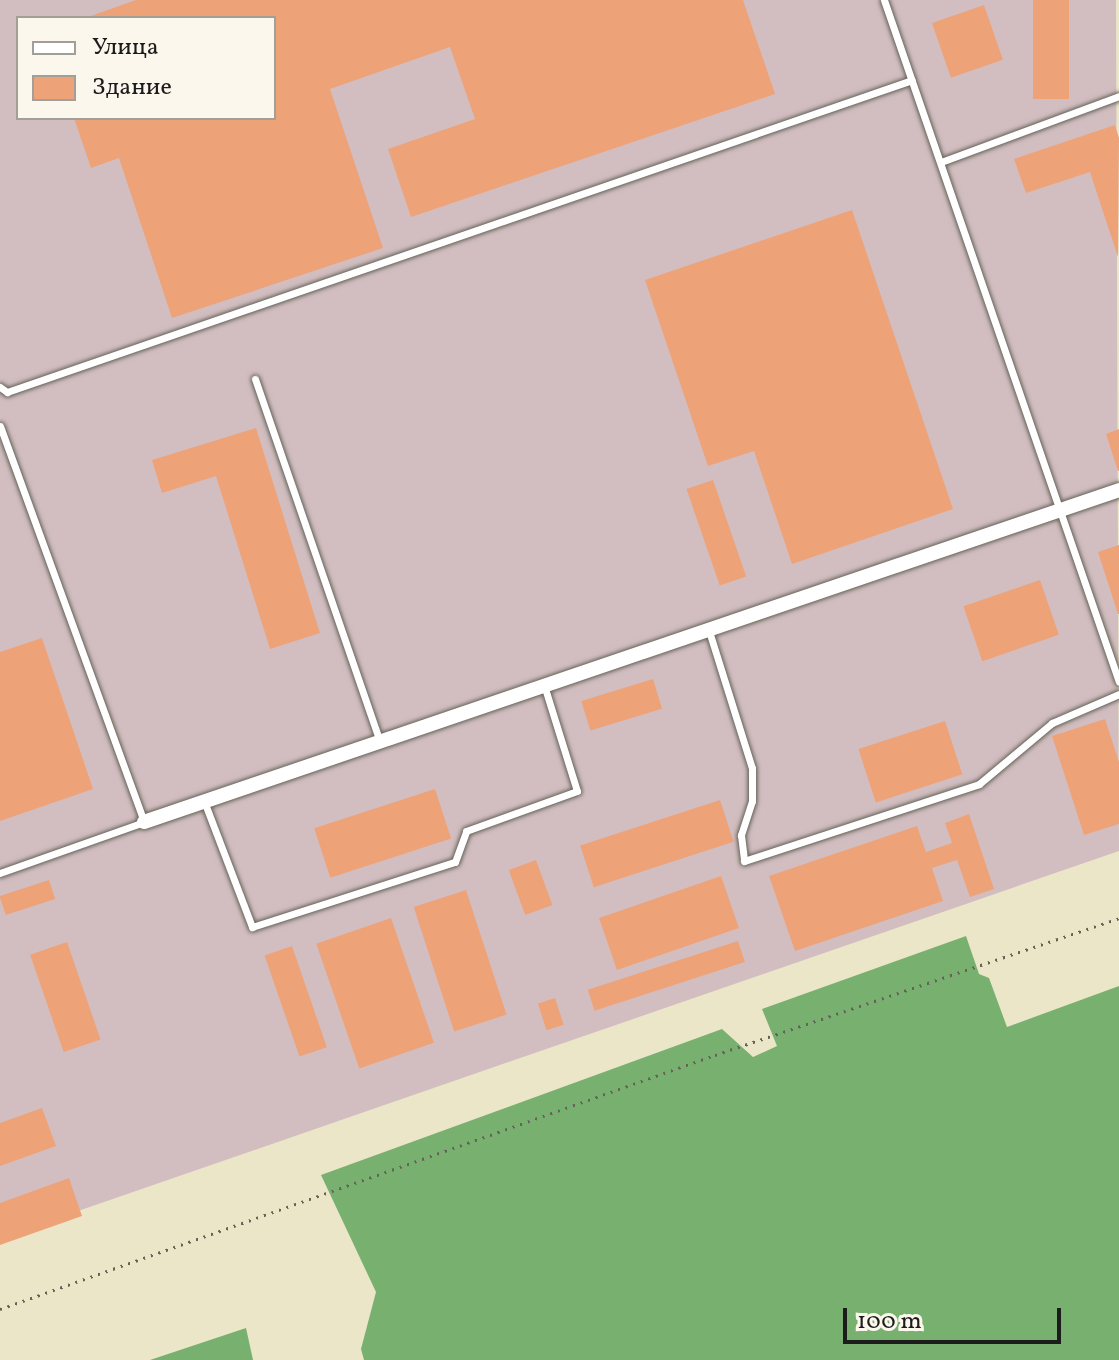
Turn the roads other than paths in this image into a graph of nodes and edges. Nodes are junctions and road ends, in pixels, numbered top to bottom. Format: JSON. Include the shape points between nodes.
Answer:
{"nodes":[{"id":1,"x":884,"y":0,"type":"edge"},
{"id":2,"x":912,"y":80,"type":"junction"},
{"id":3,"x":1119,"y":96,"type":"edge"},
{"id":4,"x":941,"y":162,"type":"junction"},
{"id":5,"x":255,"y":379,"type":"dead end"},
{"id":6,"x":0,"y":387,"type":"edge"},
{"id":7,"x":0,"y":426,"type":"edge"},
{"id":8,"x":1119,"y":490,"type":"edge"},
{"id":9,"x":1062,"y":508,"type":"junction"},
{"id":10,"x":708,"y":629,"type":"junction"},
{"id":11,"x":1119,"y":682,"type":"edge"},
{"id":12,"x":544,"y":685,"type":"junction"},
{"id":13,"x":1119,"y":694,"type":"edge"},
{"id":14,"x":380,"y":741,"type":"junction"},
{"id":15,"x":204,"y":801,"type":"junction"},
{"id":16,"x":144,"y":822,"type":"junction"},
{"id":17,"x":0,"y":873,"type":"edge"}],
"edges":[{"from":1,"to":2,"type":"lane"},
{"from":2,"to":4,"type":"lane"},
{"from":2,"to":6,"type":"lane","via":[[7,392]]},
{"from":3,"to":4,"type":"lane"},
{"from":4,"to":9,"type":"lane"},
{"from":5,"to":14,"type":"lane"},
{"from":7,"to":16,"type":"lane"},
{"from":8,"to":9,"type":"street"},
{"from":9,"to":10,"type":"street"},
{"from":9,"to":11,"type":"lane"},
{"from":10,"to":12,"type":"street"},
{"from":10,"to":13,"type":"lane","via":[[752,768],[752,801],[741,835],[744,861],[979,784],[1052,723]]},
{"from":12,"to":14,"type":"street"},
{"from":12,"to":15,"type":"lane","via":[[577,791],[466,831],[455,862],[252,927]]},
{"from":14,"to":15,"type":"street"},
{"from":15,"to":16,"type":"street"},
{"from":16,"to":17,"type":"lane"}]}
